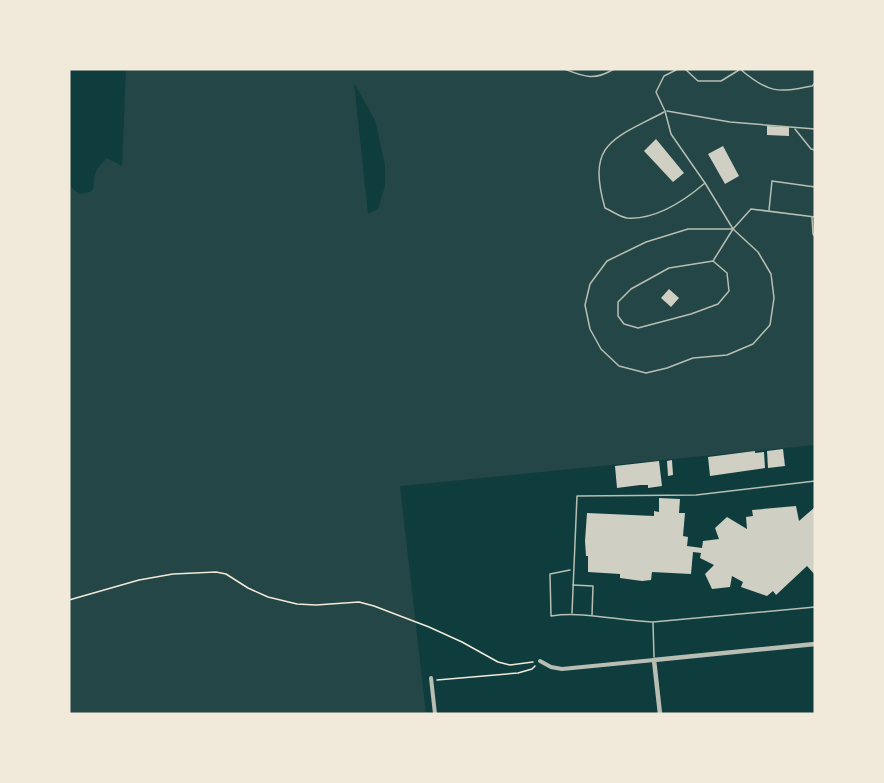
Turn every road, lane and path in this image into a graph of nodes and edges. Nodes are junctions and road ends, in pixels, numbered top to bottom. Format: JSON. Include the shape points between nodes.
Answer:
{"nodes":[{"id":1,"x":564,"y":69,"type":"edge"},
{"id":2,"x":614,"y":69,"type":"edge"},
{"id":3,"x":678,"y":69,"type":"edge"},
{"id":4,"x":685,"y":69,"type":"edge"},
{"id":5,"x":740,"y":69,"type":"edge"},
{"id":6,"x":815,"y":83,"type":"edge"},
{"id":7,"x":665,"y":111,"type":"junction"},
{"id":8,"x":795,"y":128,"type":"junction"},
{"id":9,"x":815,"y":129,"type":"edge"},
{"id":10,"x":815,"y":150,"type":"edge"},
{"id":11,"x":705,"y":183,"type":"junction"},
{"id":12,"x":815,"y":187,"type":"edge"},
{"id":13,"x":769,"y":211,"type":"junction"},
{"id":14,"x":814,"y":217,"type":"edge"},
{"id":15,"x":733,"y":229,"type":"junction"},
{"id":16,"x":815,"y":237,"type":"edge"},
{"id":17,"x":713,"y":261,"type":"junction"},
{"id":18,"x":815,"y":481,"type":"edge"},
{"id":19,"x":572,"y":569,"type":"junction"},
{"id":20,"x":572,"y":585,"type":"junction"},
{"id":21,"x":69,"y":600,"type":"edge"},
{"id":22,"x":815,"y":607,"type":"edge"},
{"id":23,"x":572,"y":613,"type":"junction"},
{"id":24,"x":592,"y":616,"type":"junction"},
{"id":25,"x":653,"y":622,"type":"junction"},
{"id":26,"x":815,"y":644,"type":"edge"},
{"id":27,"x":654,"y":660,"type":"junction"},
{"id":28,"x":540,"y":661,"type":"junction"},
{"id":29,"x":431,"y":678,"type":"joint"},
{"id":30,"x":435,"y":714,"type":"edge"},
{"id":31,"x":660,"y":714,"type":"edge"}],
"edges":[{"from":1,"to":2,"type":"lane","via":[[587,78]]},
{"from":3,"to":7,"type":"lane","via":[[664,76],[656,92]]},
{"from":4,"to":5,"type":"lane","via":[[698,81],[721,81]]},
{"from":5,"to":6,"type":"lane","via":[[758,85],[784,91]]},
{"from":7,"to":8,"type":"lane"},
{"from":7,"to":11,"type":"lane","via":[[671,134]]},
{"from":7,"to":11,"type":"lane","via":[[616,136],[600,159],[599,186],[605,208],[626,218],[657,214]]},
{"from":8,"to":9,"type":"lane"},
{"from":8,"to":10,"type":"lane"},
{"from":11,"to":15,"type":"lane"},
{"from":12,"to":13,"type":"lane","via":[[772,181]]},
{"from":13,"to":14,"type":"lane"},
{"from":13,"to":15,"type":"lane","via":[[751,209]]},
{"from":14,"to":16,"type":"lane"},
{"from":15,"to":15,"type":"lane","via":[[688,229],[646,242],[607,261],[590,284],[585,305],[590,329],[601,349],[619,366],[646,373],[693,358],[727,355],[753,344],[770,325],[774,298],[771,274],[758,252]]},
{"from":15,"to":17,"type":"lane"},
{"from":17,"to":17,"type":"lane","via":[[669,268],[631,289],[618,302],[618,316],[624,324],[638,328],[718,304],[729,291],[727,273]]},
{"from":18,"to":19,"type":"lane","via":[[696,495],[577,496]]},
{"from":19,"to":20,"type":"lane"},
{"from":19,"to":23,"type":"lane","via":[[550,574],[550,616]]},
{"from":20,"to":23,"type":"lane"},
{"from":20,"to":24,"type":"lane","via":[[593,586]]},
{"from":21,"to":28,"type":"path","via":[[139,580],[216,572],[268,597],[297,604],[359,602],[374,606],[437,631],[498,662],[520,665]]},
{"from":22,"to":25,"type":"lane"},
{"from":23,"to":24,"type":"lane"},
{"from":24,"to":25,"type":"lane"},
{"from":25,"to":27,"type":"lane"},
{"from":26,"to":27,"type":"street"},
{"from":27,"to":28,"type":"street","via":[[562,669]]},
{"from":27,"to":31,"type":"street"},
{"from":28,"to":29,"type":"path","via":[[532,669],[518,673],[443,681]]},
{"from":29,"to":30,"type":"street"}]}
